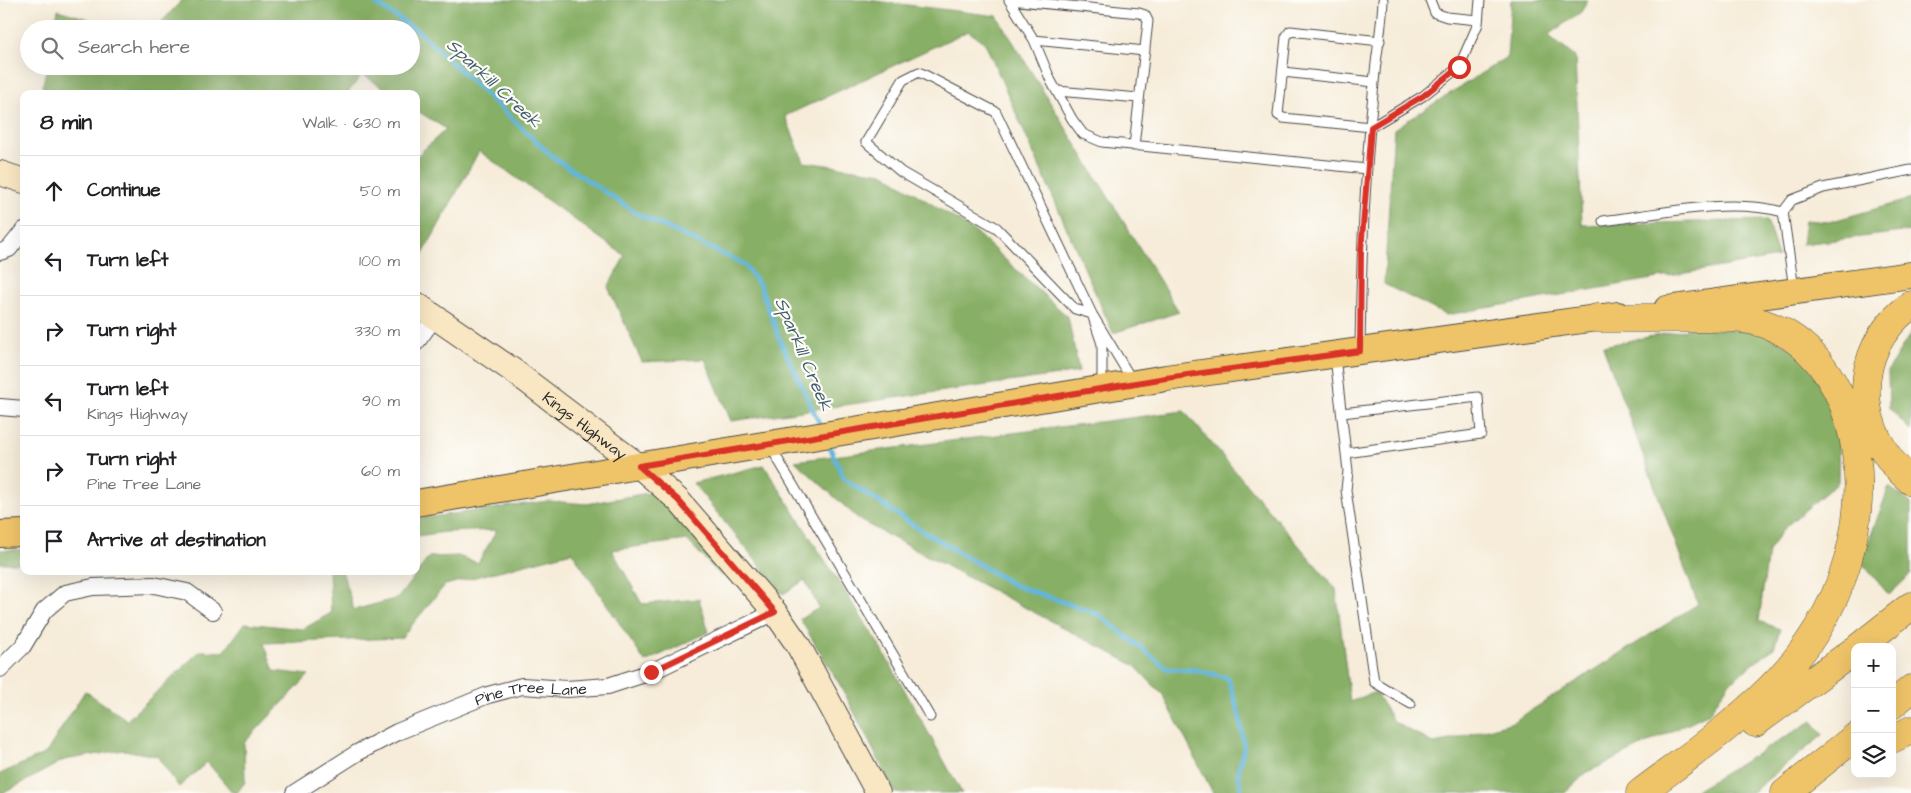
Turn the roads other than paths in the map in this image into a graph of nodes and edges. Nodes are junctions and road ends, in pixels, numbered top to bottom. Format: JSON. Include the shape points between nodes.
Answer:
{"nodes":[{"id":1,"x":1009,"y":0,"type":"edge"},
{"id":2,"x":1383,"y":0,"type":"edge"},
{"id":3,"x":1430,"y":0,"type":"edge"},
{"id":4,"x":1480,"y":0,"type":"edge"},
{"id":5,"x":1478,"y":20,"type":"junction"},
{"id":6,"x":1034,"y":40,"type":"junction"},
{"id":7,"x":1380,"y":41,"type":"junction"},
{"id":8,"x":1145,"y":51,"type":"junction"},
{"id":9,"x":1283,"y":72,"type":"junction"},
{"id":10,"x":1374,"y":82,"type":"junction"},
{"id":11,"x":1057,"y":91,"type":"junction"},
{"id":12,"x":1139,"y":98,"type":"junction"},
{"id":13,"x":1371,"y":127,"type":"junction"},
{"id":14,"x":1134,"y":146,"type":"junction"},
{"id":15,"x":1367,"y":169,"type":"junction"},
{"id":16,"x":1911,"y":170,"type":"edge"},
{"id":17,"x":0,"y":173,"type":"edge"},
{"id":18,"x":20,"y":180,"type":"edge"},
{"id":19,"x":1782,"y":212,"type":"junction"},
{"id":20,"x":1602,"y":221,"type":"dead end"},
{"id":21,"x":20,"y":235,"type":"edge"},
{"id":22,"x":0,"y":252,"type":"edge"},
{"id":23,"x":1911,"y":275,"type":"edge"},
{"id":24,"x":1795,"y":292,"type":"junction"},
{"id":25,"x":1911,"y":305,"type":"edge"},
{"id":26,"x":426,"y":310,"type":"edge"},
{"id":27,"x":1092,"y":314,"type":"junction"},
{"id":28,"x":1597,"y":318,"type":"junction"},
{"id":29,"x":420,"y":330,"type":"edge"},
{"id":30,"x":1360,"y":351,"type":"junction"},
{"id":31,"x":1334,"y":354,"type":"junction"},
{"id":32,"x":1134,"y":384,"type":"junction"},
{"id":33,"x":1102,"y":389,"type":"junction"},
{"id":34,"x":0,"y":407,"type":"edge"},
{"id":35,"x":20,"y":409,"type":"edge"},
{"id":36,"x":1342,"y":413,"type":"junction"},
{"id":37,"x":768,"y":444,"type":"junction"},
{"id":38,"x":1346,"y":454,"type":"junction"},
{"id":39,"x":639,"y":466,"type":"junction"},
{"id":40,"x":1911,"y":481,"type":"edge"},
{"id":41,"x":420,"y":502,"type":"edge"},
{"id":42,"x":20,"y":533,"type":"edge"},
{"id":43,"x":0,"y":534,"type":"edge"},
{"id":44,"x":1911,"y":606,"type":"edge"},
{"id":45,"x":213,"y":611,"type":"dead end"},
{"id":46,"x":775,"y":612,"type":"junction"},
{"id":47,"x":1864,"y":643,"type":"edge"},
{"id":48,"x":1851,"y":653,"type":"edge"},
{"id":49,"x":0,"y":669,"type":"edge"},
{"id":50,"x":1911,"y":689,"type":"edge"},
{"id":51,"x":1896,"y":702,"type":"edge"},
{"id":52,"x":1411,"y":704,"type":"dead end"},
{"id":53,"x":930,"y":717,"type":"dead end"},
{"id":54,"x":1911,"y":730,"type":"edge"},
{"id":55,"x":1896,"y":737,"type":"edge"},
{"id":56,"x":1851,"y":740,"type":"edge"},
{"id":57,"x":1851,"y":763,"type":"edge"},
{"id":58,"x":294,"y":793,"type":"edge"},
{"id":59,"x":878,"y":793,"type":"edge"},
{"id":60,"x":1640,"y":793,"type":"edge"},
{"id":61,"x":1654,"y":793,"type":"edge"},
{"id":62,"x":1785,"y":793,"type":"edge"},
{"id":63,"x":1805,"y":793,"type":"edge"}],
"edges":[{"from":1,"to":6,"type":"lane"},
{"from":1,"to":8,"type":"lane","via":[[1145,15],[1148,21]]},
{"from":2,"to":7,"type":"lane"},
{"from":3,"to":5,"type":"lane","via":[[1435,13]]},
{"from":4,"to":5,"type":"lane"},
{"from":5,"to":13,"type":"lane","via":[[1459,67],[1423,96]]},
{"from":6,"to":8,"type":"lane"},
{"from":6,"to":11,"type":"lane"},
{"from":7,"to":9,"type":"lane","via":[[1290,31],[1286,37]]},
{"from":7,"to":10,"type":"lane"},
{"from":8,"to":12,"type":"lane"},
{"from":9,"to":10,"type":"lane"},
{"from":9,"to":13,"type":"lane","via":[[1278,115]]},
{"from":10,"to":13,"type":"lane"},
{"from":11,"to":12,"type":"lane"},
{"from":11,"to":14,"type":"lane","via":[[1083,134],[1102,142]]},
{"from":12,"to":14,"type":"lane"},
{"from":13,"to":15,"type":"lane"},
{"from":14,"to":15,"type":"lane"},
{"from":15,"to":30,"type":"lane","via":[[1361,251]]},
{"from":16,"to":19,"type":"lane","via":[[1824,188],[1792,200]]},
{"from":17,"to":18,"type":"street"},
{"from":19,"to":20,"type":"lane","via":[[1764,207],[1739,207]]},
{"from":19,"to":24,"type":"lane"},
{"from":21,"to":22,"type":"street","via":[[9,249]]},
{"from":23,"to":24,"type":"main road"},
{"from":24,"to":28,"type":"main road"},
{"from":25,"to":40,"type":"highway","via":[[1889,326],[1876,348],[1868,373],[1866,398],[1875,437],[1891,462]]},
{"from":26,"to":29,"type":"street"},
{"from":26,"to":39,"type":"street","name":"Kings Highway","via":[[515,372]]},
{"from":27,"to":27,"type":"lane","via":[[996,112],[919,72],[903,80],[866,142],[901,172],[997,228],[1075,309]]},
{"from":27,"to":32,"type":"lane"},
{"from":27,"to":33,"type":"lane","via":[[1102,344]]},
{"from":28,"to":30,"type":"main road"},
{"from":28,"to":60,"type":"highway","via":[[1741,319],[1767,324],[1782,332],[1812,354],[1835,385],[1848,418],[1858,464],[1856,520],[1847,563],[1832,605],[1811,642],[1757,702]]},
{"from":30,"to":31,"type":"main road"},
{"from":31,"to":32,"type":"main road"},
{"from":31,"to":36,"type":"lane"},
{"from":32,"to":33,"type":"main road"},
{"from":33,"to":37,"type":"main road"},
{"from":34,"to":35,"type":"street"},
{"from":36,"to":38,"type":"lane"},
{"from":36,"to":38,"type":"lane","via":[[1478,397],[1481,434]]},
{"from":37,"to":39,"type":"main road"},
{"from":37,"to":53,"type":"lane"},
{"from":38,"to":52,"type":"lane","via":[[1346,490],[1374,682]]},
{"from":39,"to":41,"type":"main road"},
{"from":39,"to":46,"type":"street","name":"Kings Highway","via":[[678,500]]},
{"from":42,"to":43,"type":"main road"},
{"from":44,"to":47,"type":"highway"},
{"from":45,"to":49,"type":"street","via":[[187,592],[154,585],[93,587],[65,593],[44,611],[23,646]]},
{"from":46,"to":58,"type":"street","name":"Pine Tree Lane","via":[[651,672],[608,686],[567,689],[522,686],[488,695],[397,732]]},
{"from":46,"to":59,"type":"street","name":"Kings Highway","via":[[798,645]]},
{"from":48,"to":61,"type":"highway"},
{"from":50,"to":51,"type":"highway"},
{"from":54,"to":55,"type":"highway"},
{"from":56,"to":62,"type":"highway"},
{"from":57,"to":63,"type":"highway"}]}
